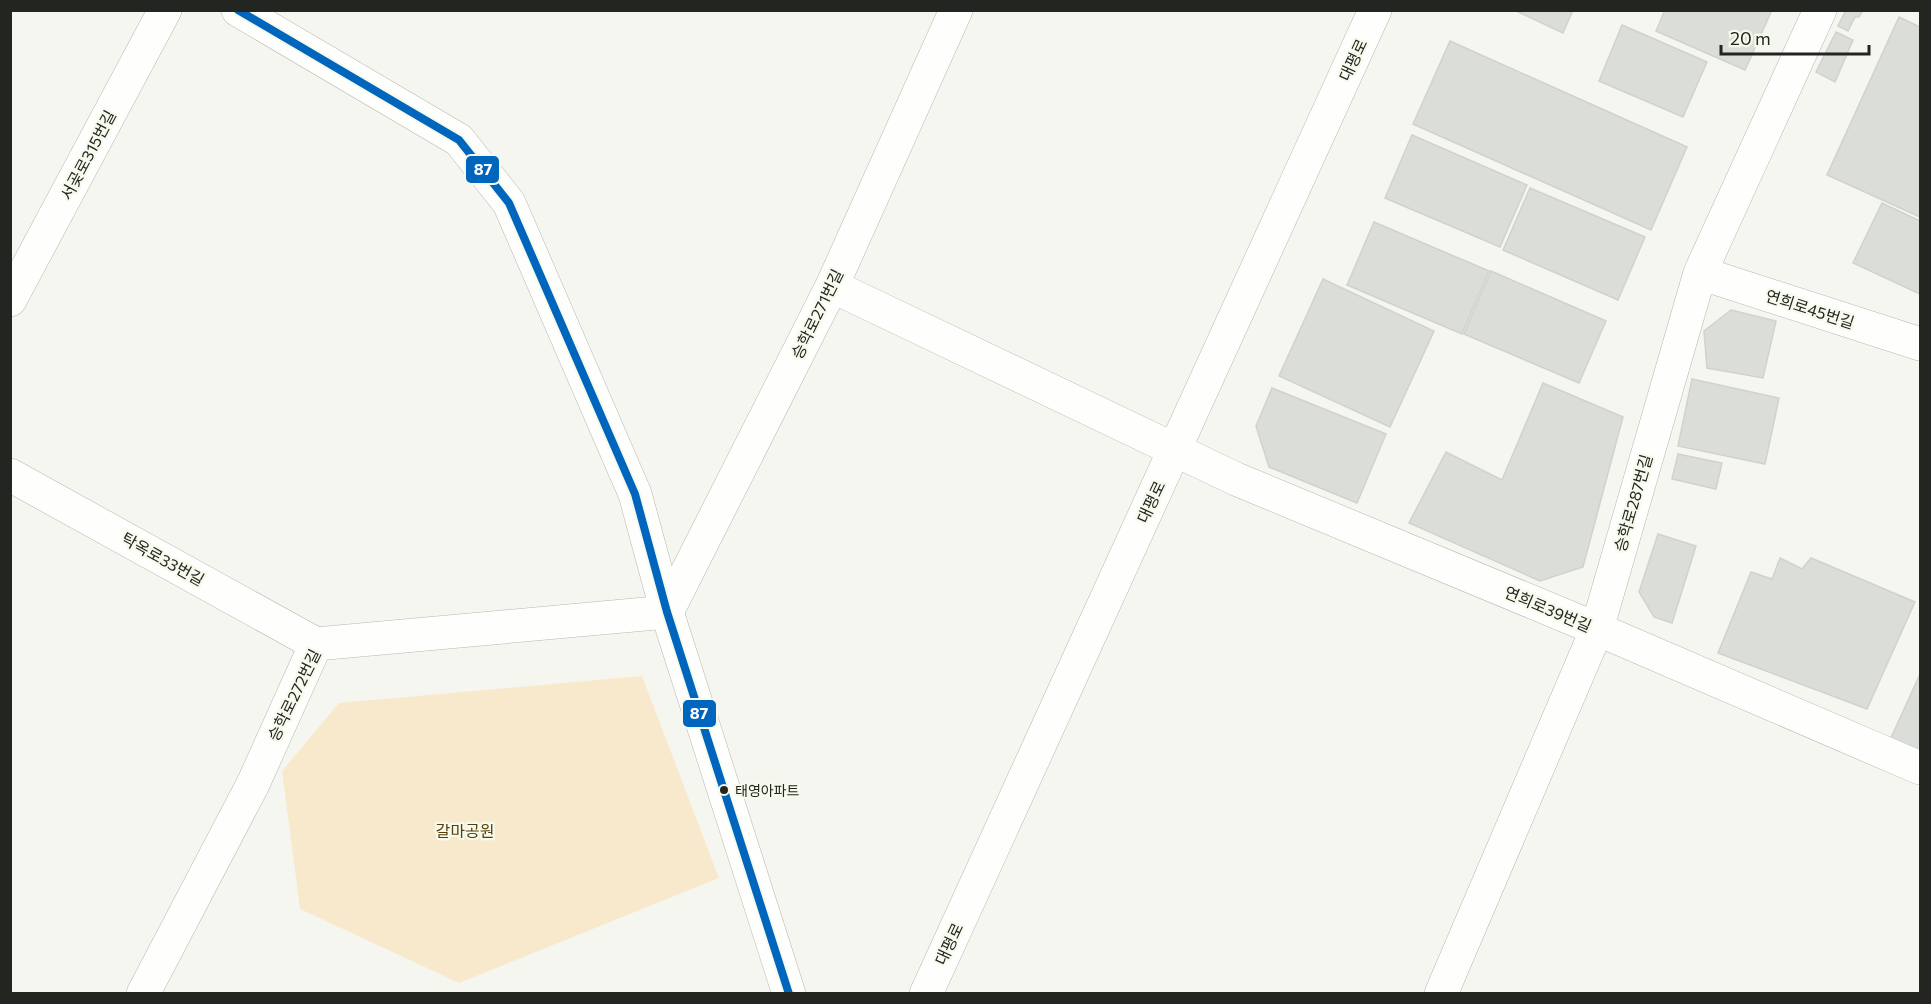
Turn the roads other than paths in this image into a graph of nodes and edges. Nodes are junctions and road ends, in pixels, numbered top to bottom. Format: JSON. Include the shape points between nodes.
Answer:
{"nodes":[{"id":1,"x":165,"y":10,"type":"edge"},
{"id":2,"x":238,"y":10,"type":"edge"},
{"id":3,"x":956,"y":10,"type":"edge"},
{"id":4,"x":1375,"y":10,"type":"edge"},
{"id":5,"x":1820,"y":10,"type":"edge"},
{"id":6,"x":1700,"y":273,"type":"junction"},
{"id":7,"x":832,"y":286,"type":"junction"},
{"id":8,"x":10,"y":300,"type":"edge"},
{"id":9,"x":1920,"y":344,"type":"edge"},
{"id":10,"x":1175,"y":450,"type":"junction"},
{"id":11,"x":10,"y":475,"type":"edge"},
{"id":12,"x":667,"y":612,"type":"junction"},
{"id":13,"x":1597,"y":629,"type":"junction"},
{"id":14,"x":316,"y":644,"type":"junction"},
{"id":15,"x":1920,"y":768,"type":"edge"},
{"id":16,"x":142,"y":993,"type":"edge"},
{"id":17,"x":789,"y":993,"type":"edge"},
{"id":18,"x":926,"y":993,"type":"edge"},
{"id":19,"x":1441,"y":993,"type":"edge"}],
"edges":[{"from":1,"to":8,"type":"street","name":"서곶로315번길"},
{"from":2,"to":12,"type":"street","via":[[459,140],[509,203],[635,494]]},
{"from":3,"to":7,"type":"street","name":"승학로271번길"},
{"from":4,"to":10,"type":"street","name":"대평로"},
{"from":5,"to":6,"type":"street","name":"승학로287번길"},
{"from":6,"to":9,"type":"street","name":"연희로45번길"},
{"from":6,"to":13,"type":"street","name":"승학로287번길"},
{"from":7,"to":10,"type":"street","name":"연희로39번길"},
{"from":7,"to":12,"type":"street","name":"승학로271번길"},
{"from":10,"to":13,"type":"street","name":"연희로39번길"},
{"from":10,"to":18,"type":"street","name":"대평로"},
{"from":11,"to":14,"type":"street","name":"탁옥로33번길"},
{"from":12,"to":14,"type":"street","name":"승학로272번길"},
{"from":12,"to":17,"type":"street"},
{"from":13,"to":15,"type":"street","name":"연희로39번길"},
{"from":13,"to":19,"type":"street","name":"승학로287번길"},
{"from":14,"to":16,"type":"street","name":"승학로272번길","via":[[253,784]]}]}
